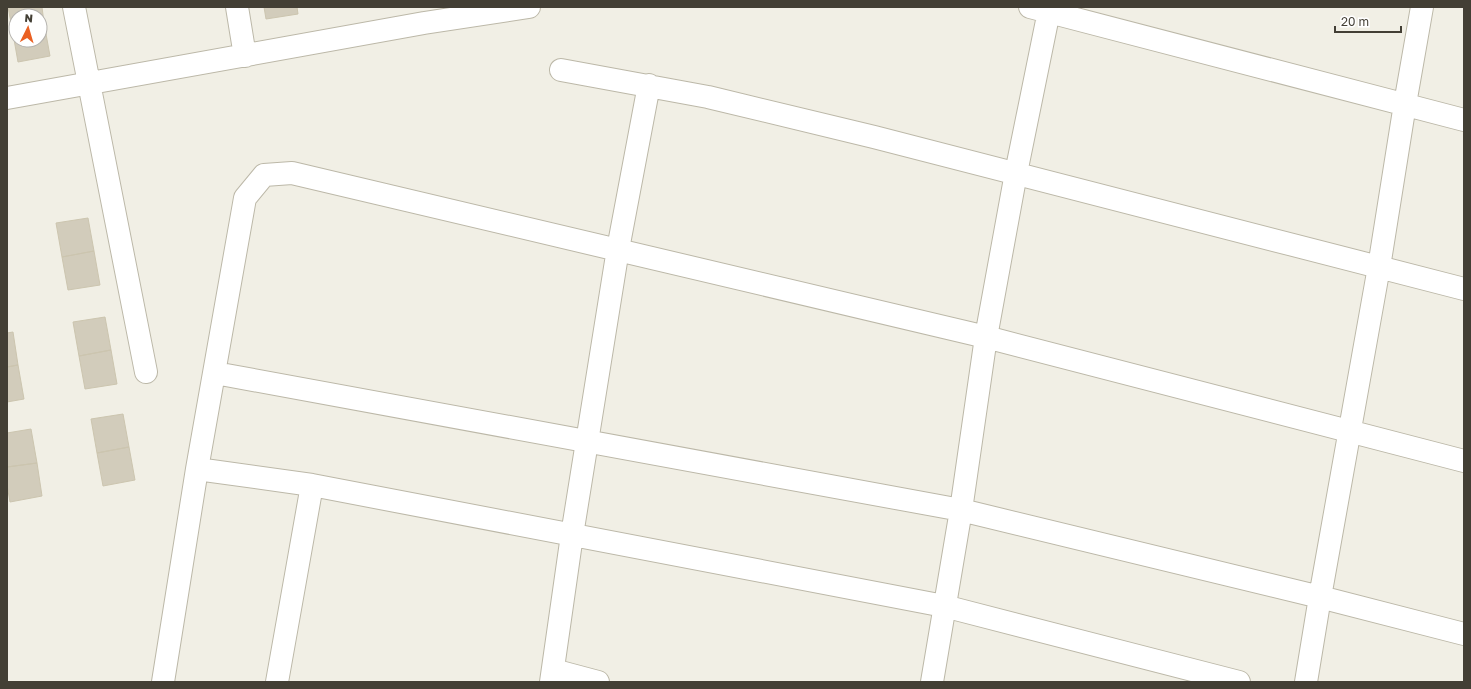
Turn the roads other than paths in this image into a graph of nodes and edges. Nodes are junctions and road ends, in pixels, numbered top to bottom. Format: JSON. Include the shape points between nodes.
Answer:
{"nodes":[{"id":1,"x":74,"y":7,"type":"edge"},
{"id":2,"x":237,"y":7,"type":"edge"},
{"id":3,"x":529,"y":7,"type":"edge"},
{"id":4,"x":1422,"y":7,"type":"edge"},
{"id":5,"x":1039,"y":9,"type":"edge"},
{"id":6,"x":423,"y":15,"type":"edge"},
{"id":7,"x":245,"y":56,"type":"junction"},
{"id":8,"x":561,"y":70,"type":"dead end"},
{"id":9,"x":88,"y":84,"type":"junction"},
{"id":10,"x":649,"y":85,"type":"junction"},
{"id":11,"x":7,"y":98,"type":"edge"},
{"id":12,"x":1404,"y":104,"type":"junction"},
{"id":13,"x":1464,"y":120,"type":"edge"},
{"id":14,"x":1016,"y":173,"type":"junction"},
{"id":15,"x":618,"y":249,"type":"junction"},
{"id":16,"x":1379,"y":267,"type":"junction"},
{"id":17,"x":1464,"y":289,"type":"edge"},
{"id":18,"x":986,"y":337,"type":"junction"},
{"id":19,"x":146,"y":372,"type":"dead end"},
{"id":20,"x":215,"y":373,"type":"junction"},
{"id":21,"x":1350,"y":433,"type":"junction"},
{"id":22,"x":587,"y":440,"type":"junction"},
{"id":23,"x":1464,"y":461,"type":"edge"},
{"id":24,"x":197,"y":469,"type":"junction"},
{"id":25,"x":312,"y":485,"type":"junction"},
{"id":26,"x":961,"y":510,"type":"junction"},
{"id":27,"x":572,"y":534,"type":"junction"},
{"id":28,"x":1320,"y":597,"type":"junction"},
{"id":29,"x":944,"y":606,"type":"junction"},
{"id":30,"x":1464,"y":634,"type":"edge"},
{"id":31,"x":552,"y":676,"type":"edge"},
{"id":32,"x":163,"y":682,"type":"edge"},
{"id":33,"x":277,"y":682,"type":"edge"},
{"id":34,"x":598,"y":682,"type":"edge"},
{"id":35,"x":932,"y":682,"type":"edge"},
{"id":36,"x":1239,"y":682,"type":"edge"},
{"id":37,"x":1306,"y":682,"type":"edge"}],
"edges":[{"from":1,"to":9,"type":"street"},
{"from":2,"to":7,"type":"street"},
{"from":3,"to":6,"type":"street"},
{"from":4,"to":12,"type":"street"},
{"from":5,"to":12,"type":"street"},
{"from":5,"to":14,"type":"street"},
{"from":6,"to":7,"type":"street"},
{"from":7,"to":9,"type":"street"},
{"from":8,"to":10,"type":"street"},
{"from":9,"to":11,"type":"street"},
{"from":9,"to":19,"type":"street"},
{"from":10,"to":14,"type":"street","via":[[708,97]]},
{"from":10,"to":15,"type":"street"},
{"from":12,"to":13,"type":"street"},
{"from":12,"to":16,"type":"street"},
{"from":14,"to":16,"type":"street"},
{"from":14,"to":18,"type":"street"},
{"from":15,"to":18,"type":"street"},
{"from":15,"to":20,"type":"street","via":[[292,172],[264,175],[245,198]]},
{"from":15,"to":22,"type":"street"},
{"from":16,"to":17,"type":"street"},
{"from":16,"to":21,"type":"street"},
{"from":18,"to":21,"type":"street"},
{"from":18,"to":26,"type":"street"},
{"from":20,"to":22,"type":"street"},
{"from":20,"to":24,"type":"street"},
{"from":21,"to":23,"type":"street"},
{"from":21,"to":28,"type":"street"},
{"from":22,"to":26,"type":"street"},
{"from":22,"to":27,"type":"street"},
{"from":24,"to":25,"type":"street"},
{"from":24,"to":32,"type":"street"},
{"from":25,"to":27,"type":"street"},
{"from":25,"to":33,"type":"street"},
{"from":26,"to":28,"type":"street"},
{"from":26,"to":29,"type":"street"},
{"from":27,"to":29,"type":"street"},
{"from":27,"to":31,"type":"street"},
{"from":28,"to":30,"type":"street"},
{"from":28,"to":37,"type":"street"},
{"from":29,"to":35,"type":"street"},
{"from":29,"to":36,"type":"street"},
{"from":31,"to":34,"type":"street"}]}
